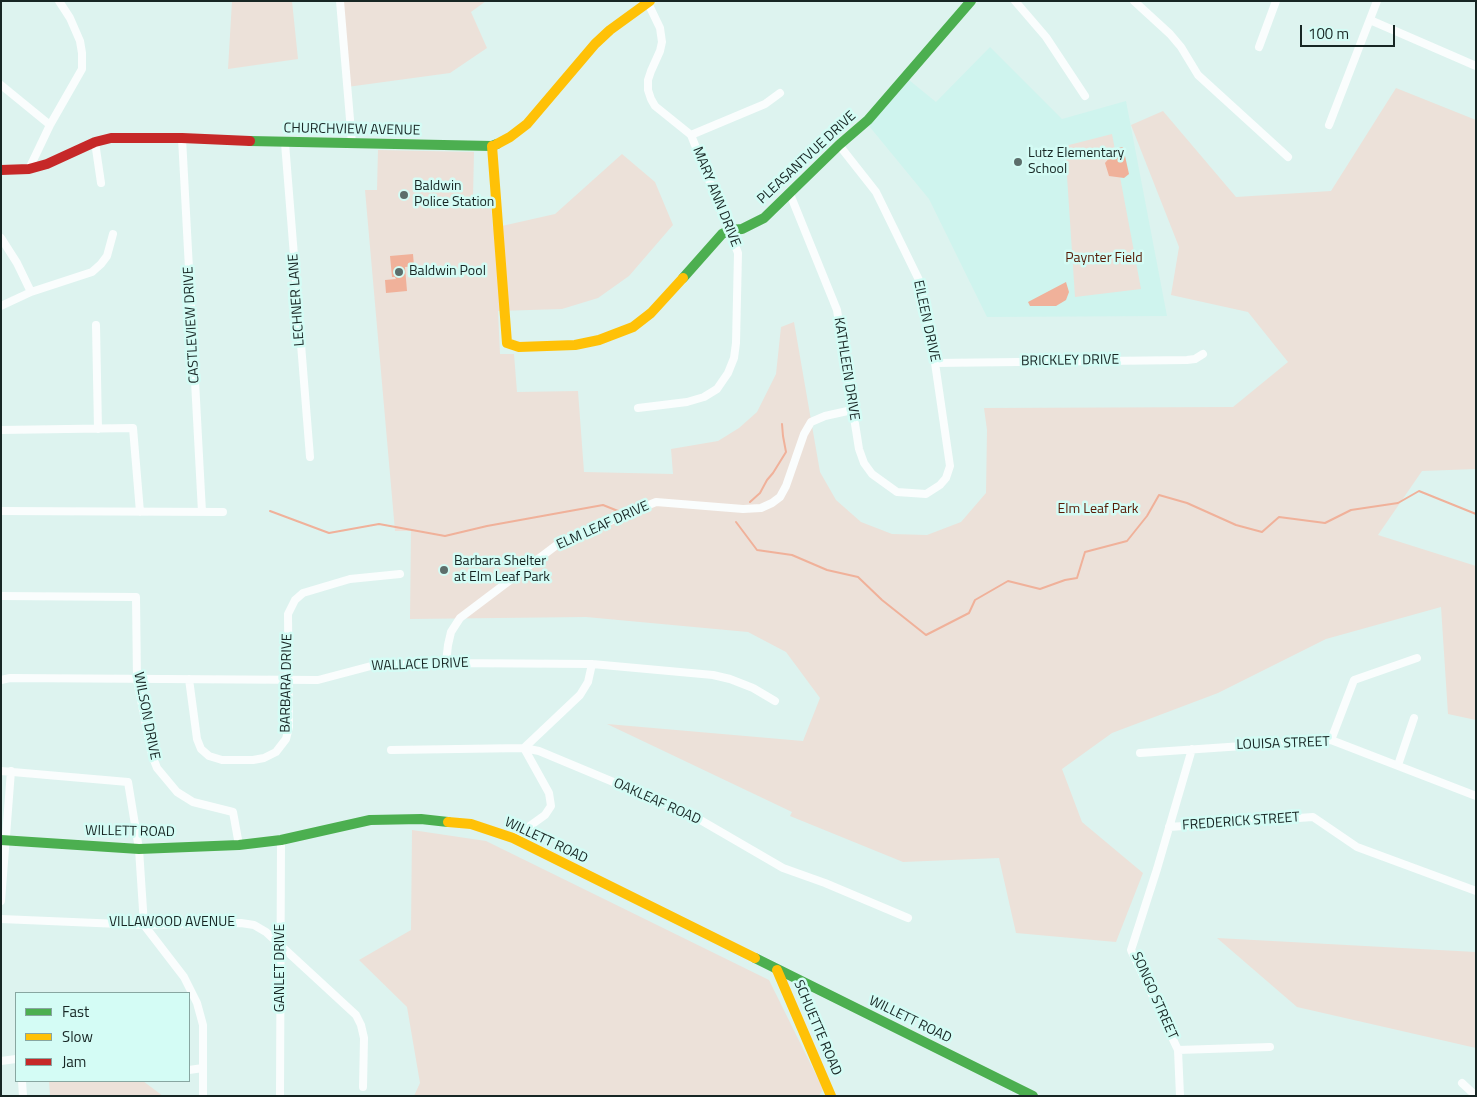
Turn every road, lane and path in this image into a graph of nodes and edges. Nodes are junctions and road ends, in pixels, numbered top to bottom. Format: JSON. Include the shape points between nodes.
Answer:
{"nodes":[{"id":1,"x":59,"y":1,"type":"edge"},
{"id":2,"x":340,"y":1,"type":"edge"},
{"id":3,"x":971,"y":1,"type":"edge"},
{"id":4,"x":1015,"y":1,"type":"edge"},
{"id":5,"x":1134,"y":1,"type":"edge"},
{"id":6,"x":1276,"y":1,"type":"edge"},
{"id":7,"x":1377,"y":1,"type":"edge"},
{"id":8,"x":649,"y":2,"type":"edge"},
{"id":9,"x":1370,"y":20,"type":"junction"},
{"id":10,"x":1258,"y":47,"type":"dead end"},
{"id":11,"x":1476,"y":66,"type":"edge"},
{"id":12,"x":1,"y":85,"type":"edge"},
{"id":13,"x":780,"y":93,"type":"dead end"},
{"id":14,"x":1085,"y":96,"type":"dead end"},
{"id":15,"x":1328,"y":124,"type":"dead end"},
{"id":16,"x":50,"y":125,"type":"junction"},
{"id":17,"x":691,"y":136,"type":"junction"},
{"id":18,"x":182,"y":138,"type":"junction"},
{"id":19,"x":95,"y":142,"type":"junction"},
{"id":20,"x":285,"y":143,"type":"junction"},
{"id":21,"x":352,"y":143,"type":"junction"},
{"id":22,"x":839,"y":145,"type":"junction"},
{"id":23,"x":492,"y":146,"type":"junction"},
{"id":24,"x":1288,"y":157,"type":"dead end"},
{"id":25,"x":29,"y":168,"type":"junction"},
{"id":26,"x":1,"y":170,"type":"edge"},
{"id":27,"x":101,"y":183,"type":"dead end"},
{"id":28,"x":790,"y":194,"type":"junction"},
{"id":29,"x":730,"y":230,"type":"junction"},
{"id":30,"x":113,"y":234,"type":"dead end"},
{"id":31,"x":1,"y":238,"type":"edge"},
{"id":32,"x":31,"y":292,"type":"junction"},
{"id":33,"x":1,"y":306,"type":"edge"},
{"id":34,"x":96,"y":325,"type":"dead end"},
{"id":35,"x":1203,"y":354,"type":"dead end"},
{"id":36,"x":935,"y":363,"type":"junction"},
{"id":37,"x":638,"y":408,"type":"dead end"},
{"id":38,"x":852,"y":410,"type":"junction"},
{"id":39,"x":98,"y":429,"type":"junction"},
{"id":40,"x":1,"y":430,"type":"edge"},
{"id":41,"x":310,"y":457,"type":"dead end"},
{"id":42,"x":940,"y":485,"type":"joint"},
{"id":43,"x":1,"y":511,"type":"edge"},
{"id":44,"x":140,"y":512,"type":"junction"},
{"id":45,"x":202,"y":512,"type":"junction"},
{"id":46,"x":223,"y":512,"type":"dead end"},
{"id":47,"x":400,"y":574,"type":"dead end"},
{"id":48,"x":1,"y":596,"type":"edge"},
{"id":49,"x":1417,"y":658,"type":"dead end"},
{"id":50,"x":446,"y":663,"type":"junction"},
{"id":51,"x":592,"y":664,"type":"junction"},
{"id":52,"x":190,"y":679,"type":"junction"},
{"id":53,"x":1,"y":680,"type":"edge"},
{"id":54,"x":137,"y":680,"type":"junction"},
{"id":55,"x":289,"y":680,"type":"junction"},
{"id":56,"x":775,"y":700,"type":"dead end"},
{"id":57,"x":1414,"y":718,"type":"dead end"},
{"id":58,"x":1331,"y":740,"type":"junction"},
{"id":59,"x":524,"y":748,"type":"junction"},
{"id":60,"x":1192,"y":748,"type":"junction"},
{"id":61,"x":391,"y":750,"type":"dead end"},
{"id":62,"x":1140,"y":753,"type":"dead end"},
{"id":63,"x":1398,"y":765,"type":"junction"},
{"id":64,"x":1,"y":771,"type":"edge"},
{"id":65,"x":10,"y":771,"type":"junction"},
{"id":66,"x":1476,"y":796,"type":"edge"},
{"id":67,"x":1169,"y":827,"type":"junction"},
{"id":68,"x":513,"y":838,"type":"junction"},
{"id":69,"x":4,"y":840,"type":"edge"},
{"id":70,"x":281,"y":840,"type":"junction"},
{"id":71,"x":239,"y":845,"type":"junction"},
{"id":72,"x":139,"y":849,"type":"junction"},
{"id":73,"x":1476,"y":891,"type":"edge"},
{"id":74,"x":1,"y":901,"type":"edge"},
{"id":75,"x":908,"y":918,"type":"dead end"},
{"id":76,"x":1,"y":919,"type":"edge"},
{"id":77,"x":144,"y":925,"type":"junction"},
{"id":78,"x":281,"y":945,"type":"junction"},
{"id":79,"x":777,"y":970,"type":"junction"},
{"id":80,"x":1270,"y":1047,"type":"dead end"},
{"id":81,"x":1178,"y":1050,"type":"junction"},
{"id":82,"x":15,"y":1060,"type":"edge"},
{"id":83,"x":1,"y":1061,"type":"edge"},
{"id":84,"x":203,"y":1068,"type":"junction"},
{"id":85,"x":190,"y":1070,"type":"edge"},
{"id":86,"x":22,"y":1082,"type":"edge"},
{"id":87,"x":1462,"y":1083,"type":"dead end"},
{"id":88,"x":362,"y":1087,"type":"dead end"},
{"id":89,"x":23,"y":1096,"type":"edge"},
{"id":90,"x":203,"y":1096,"type":"edge"},
{"id":91,"x":280,"y":1096,"type":"edge"},
{"id":92,"x":831,"y":1096,"type":"edge"},
{"id":93,"x":1033,"y":1096,"type":"edge"},
{"id":94,"x":1180,"y":1096,"type":"edge"},
{"id":95,"x":1476,"y":1096,"type":"edge"}],
"edges":[{"from":1,"to":16,"type":"street","via":[[80,41],[82,69]]},
{"from":2,"to":21,"type":"street"},
{"from":3,"to":22,"type":"street","name":"PLEASANTVUE DRIVE","via":[[868,120]]},
{"from":4,"to":14,"type":"street","via":[[1046,37]]},
{"from":5,"to":24,"type":"street","via":[[1170,34],[1198,75]]},
{"from":6,"to":10,"type":"street"},
{"from":7,"to":9,"type":"street"},
{"from":8,"to":17,"type":"street","name":"MARY ANN DRIVE","via":[[662,42],[648,90],[655,106]]},
{"from":8,"to":23,"type":"street","name":"CHURCHVIEW AVENUE","via":[[595,44],[527,124],[510,138]]},
{"from":9,"to":11,"type":"street"},
{"from":9,"to":15,"type":"street"},
{"from":12,"to":16,"type":"street"},
{"from":13,"to":17,"type":"street","via":[[765,104]]},
{"from":16,"to":25,"type":"street"},
{"from":17,"to":29,"type":"street","name":"MARY ANN DRIVE"},
{"from":18,"to":19,"type":"street","name":"CHURCHVIEW AVENUE","via":[[111,138]]},
{"from":18,"to":20,"type":"street","name":"CHURCHVIEW AVENUE"},
{"from":18,"to":45,"type":"street","name":"CASTLEVIEW DRIVE"},
{"from":19,"to":25,"type":"street","name":"CHURCHVIEW AVENUE","via":[[47,164]]},
{"from":19,"to":27,"type":"street"},
{"from":20,"to":21,"type":"street","name":"CHURCHVIEW AVENUE"},
{"from":20,"to":41,"type":"street","name":"LECHNER LANE"},
{"from":21,"to":23,"type":"street","name":"CHURCHVIEW AVENUE"},
{"from":22,"to":28,"type":"street","name":"PLEASANTVUE DRIVE"},
{"from":22,"to":36,"type":"street","name":"EILEEN DRIVE","via":[[876,192],[920,282]]},
{"from":23,"to":29,"type":"street","name":"PLEASANTVUE DRIVE","via":[[507,343],[519,347],[575,345],[633,327],[651,313],[722,234]]},
{"from":25,"to":26,"type":"street","name":"CHURCHVIEW AVENUE"},
{"from":28,"to":29,"type":"street","name":"PLEASANTVUE DRIVE","via":[[764,218],[742,230]]},
{"from":28,"to":38,"type":"street","name":"KATHLEEN DRIVE","via":[[837,310]]},
{"from":29,"to":37,"type":"street","name":"MARY ANN DRIVE","via":[[738,253],[736,344],[728,373],[717,389],[704,396],[687,402]]},
{"from":30,"to":32,"type":"street","via":[[107,256],[92,272]]},
{"from":31,"to":32,"type":"street"},
{"from":32,"to":33,"type":"street"},
{"from":34,"to":39,"type":"street"},
{"from":35,"to":36,"type":"street","name":"BRICKLEY DRIVE","via":[[1187,360]]},
{"from":36,"to":42,"type":"street","name":"EILEEN DRIVE","via":[[950,466]]},
{"from":38,"to":42,"type":"street","name":"KATHLEEN DRIVE","via":[[859,449],[872,474],[896,492],[926,494]]},
{"from":38,"to":50,"type":"street","name":"ELM LEAF DRIVE","via":[[811,422],[780,497],[762,508],[656,502],[562,541],[460,618],[451,632]]},
{"from":39,"to":40,"type":"street"},
{"from":39,"to":44,"type":"street","via":[[132,428]]},
{"from":43,"to":44,"type":"street"},
{"from":44,"to":45,"type":"street"},
{"from":45,"to":46,"type":"street"},
{"from":47,"to":55,"type":"street","name":"BARBARA DRIVE","via":[[350,579],[303,592],[288,614]]},
{"from":48,"to":54,"type":"street","name":"WILSON DRIVE","via":[[136,597]]},
{"from":49,"to":58,"type":"street","via":[[1354,680]]},
{"from":50,"to":51,"type":"street","name":"WALLACE DRIVE"},
{"from":50,"to":55,"type":"street","name":"WALLACE DRIVE","via":[[371,666],[318,680]]},
{"from":51,"to":56,"type":"street","name":"WALLACE DRIVE","via":[[713,675],[730,679]]},
{"from":51,"to":59,"type":"street","via":[[588,682],[580,696]]},
{"from":52,"to":54,"type":"street","name":"WALLACE DRIVE"},
{"from":52,"to":55,"type":"street","name":"WALLACE DRIVE"},
{"from":52,"to":55,"type":"street","name":"BARBARA DRIVE","via":[[197,739],[209,756],[222,760],[253,760],[276,752],[286,739]]},
{"from":53,"to":54,"type":"street","name":"WALLACE DRIVE"},
{"from":54,"to":71,"type":"street","name":"WILSON DRIVE","via":[[157,768],[177,792],[193,802],[233,812]]},
{"from":57,"to":63,"type":"street"},
{"from":58,"to":60,"type":"street","name":"LOUISA STREET"},
{"from":58,"to":63,"type":"street","name":"LOUISA STREET"},
{"from":59,"to":61,"type":"street","name":"OAKLEAF ROAD"},
{"from":59,"to":68,"type":"street","via":[[549,793],[551,806],[545,815]]},
{"from":59,"to":75,"type":"street","name":"OAKLEAF ROAD","via":[[539,751],[690,814],[783,868]]},
{"from":60,"to":62,"type":"street","name":"LOUISA STREET"},
{"from":60,"to":67,"type":"street","name":"SONGO STREET"},
{"from":63,"to":66,"type":"street","name":"LOUISA STREET"},
{"from":64,"to":65,"type":"street"},
{"from":65,"to":69,"type":"street"},
{"from":65,"to":72,"type":"street","via":[[128,782]]},
{"from":67,"to":73,"type":"street","name":"FREDERICK STREET","via":[[1313,817],[1357,847]]},
{"from":67,"to":81,"type":"street","name":"SONGO STREET","via":[[1131,950]]},
{"from":68,"to":70,"type":"street","name":"WILLETT ROAD","via":[[472,824],[421,819],[370,820]]},
{"from":68,"to":79,"type":"street","name":"WILLETT ROAD"},
{"from":69,"to":72,"type":"street","name":"WILLETT ROAD"},
{"from":69,"to":74,"type":"street"},
{"from":70,"to":71,"type":"street","name":"WILLETT ROAD"},
{"from":70,"to":78,"type":"street","name":"GANLET DRIVE"},
{"from":71,"to":72,"type":"street","name":"WILLETT ROAD"},
{"from":72,"to":77,"type":"street"},
{"from":76,"to":77,"type":"street","name":"VILLAWOOD AVENUE"},
{"from":77,"to":78,"type":"street","name":"VILLAWOOD AVENUE","via":[[241,923],[254,925]]},
{"from":77,"to":84,"type":"street","via":[[184,977],[196,1003],[203,1025]]},
{"from":78,"to":88,"type":"street","name":"VILLAWOOD AVENUE","via":[[356,1015],[364,1038]]},
{"from":78,"to":91,"type":"street","name":"GANLET DRIVE"},
{"from":79,"to":92,"type":"street","name":"SCHUETTE ROAD"},
{"from":79,"to":93,"type":"street","name":"WILLETT ROAD"},
{"from":80,"to":81,"type":"street"},
{"from":81,"to":94,"type":"street","name":"SONGO STREET"},
{"from":82,"to":83,"type":"street"},
{"from":84,"to":85,"type":"street"},
{"from":84,"to":90,"type":"street"},
{"from":86,"to":89,"type":"street"},
{"from":87,"to":95,"type":"street"}]}
